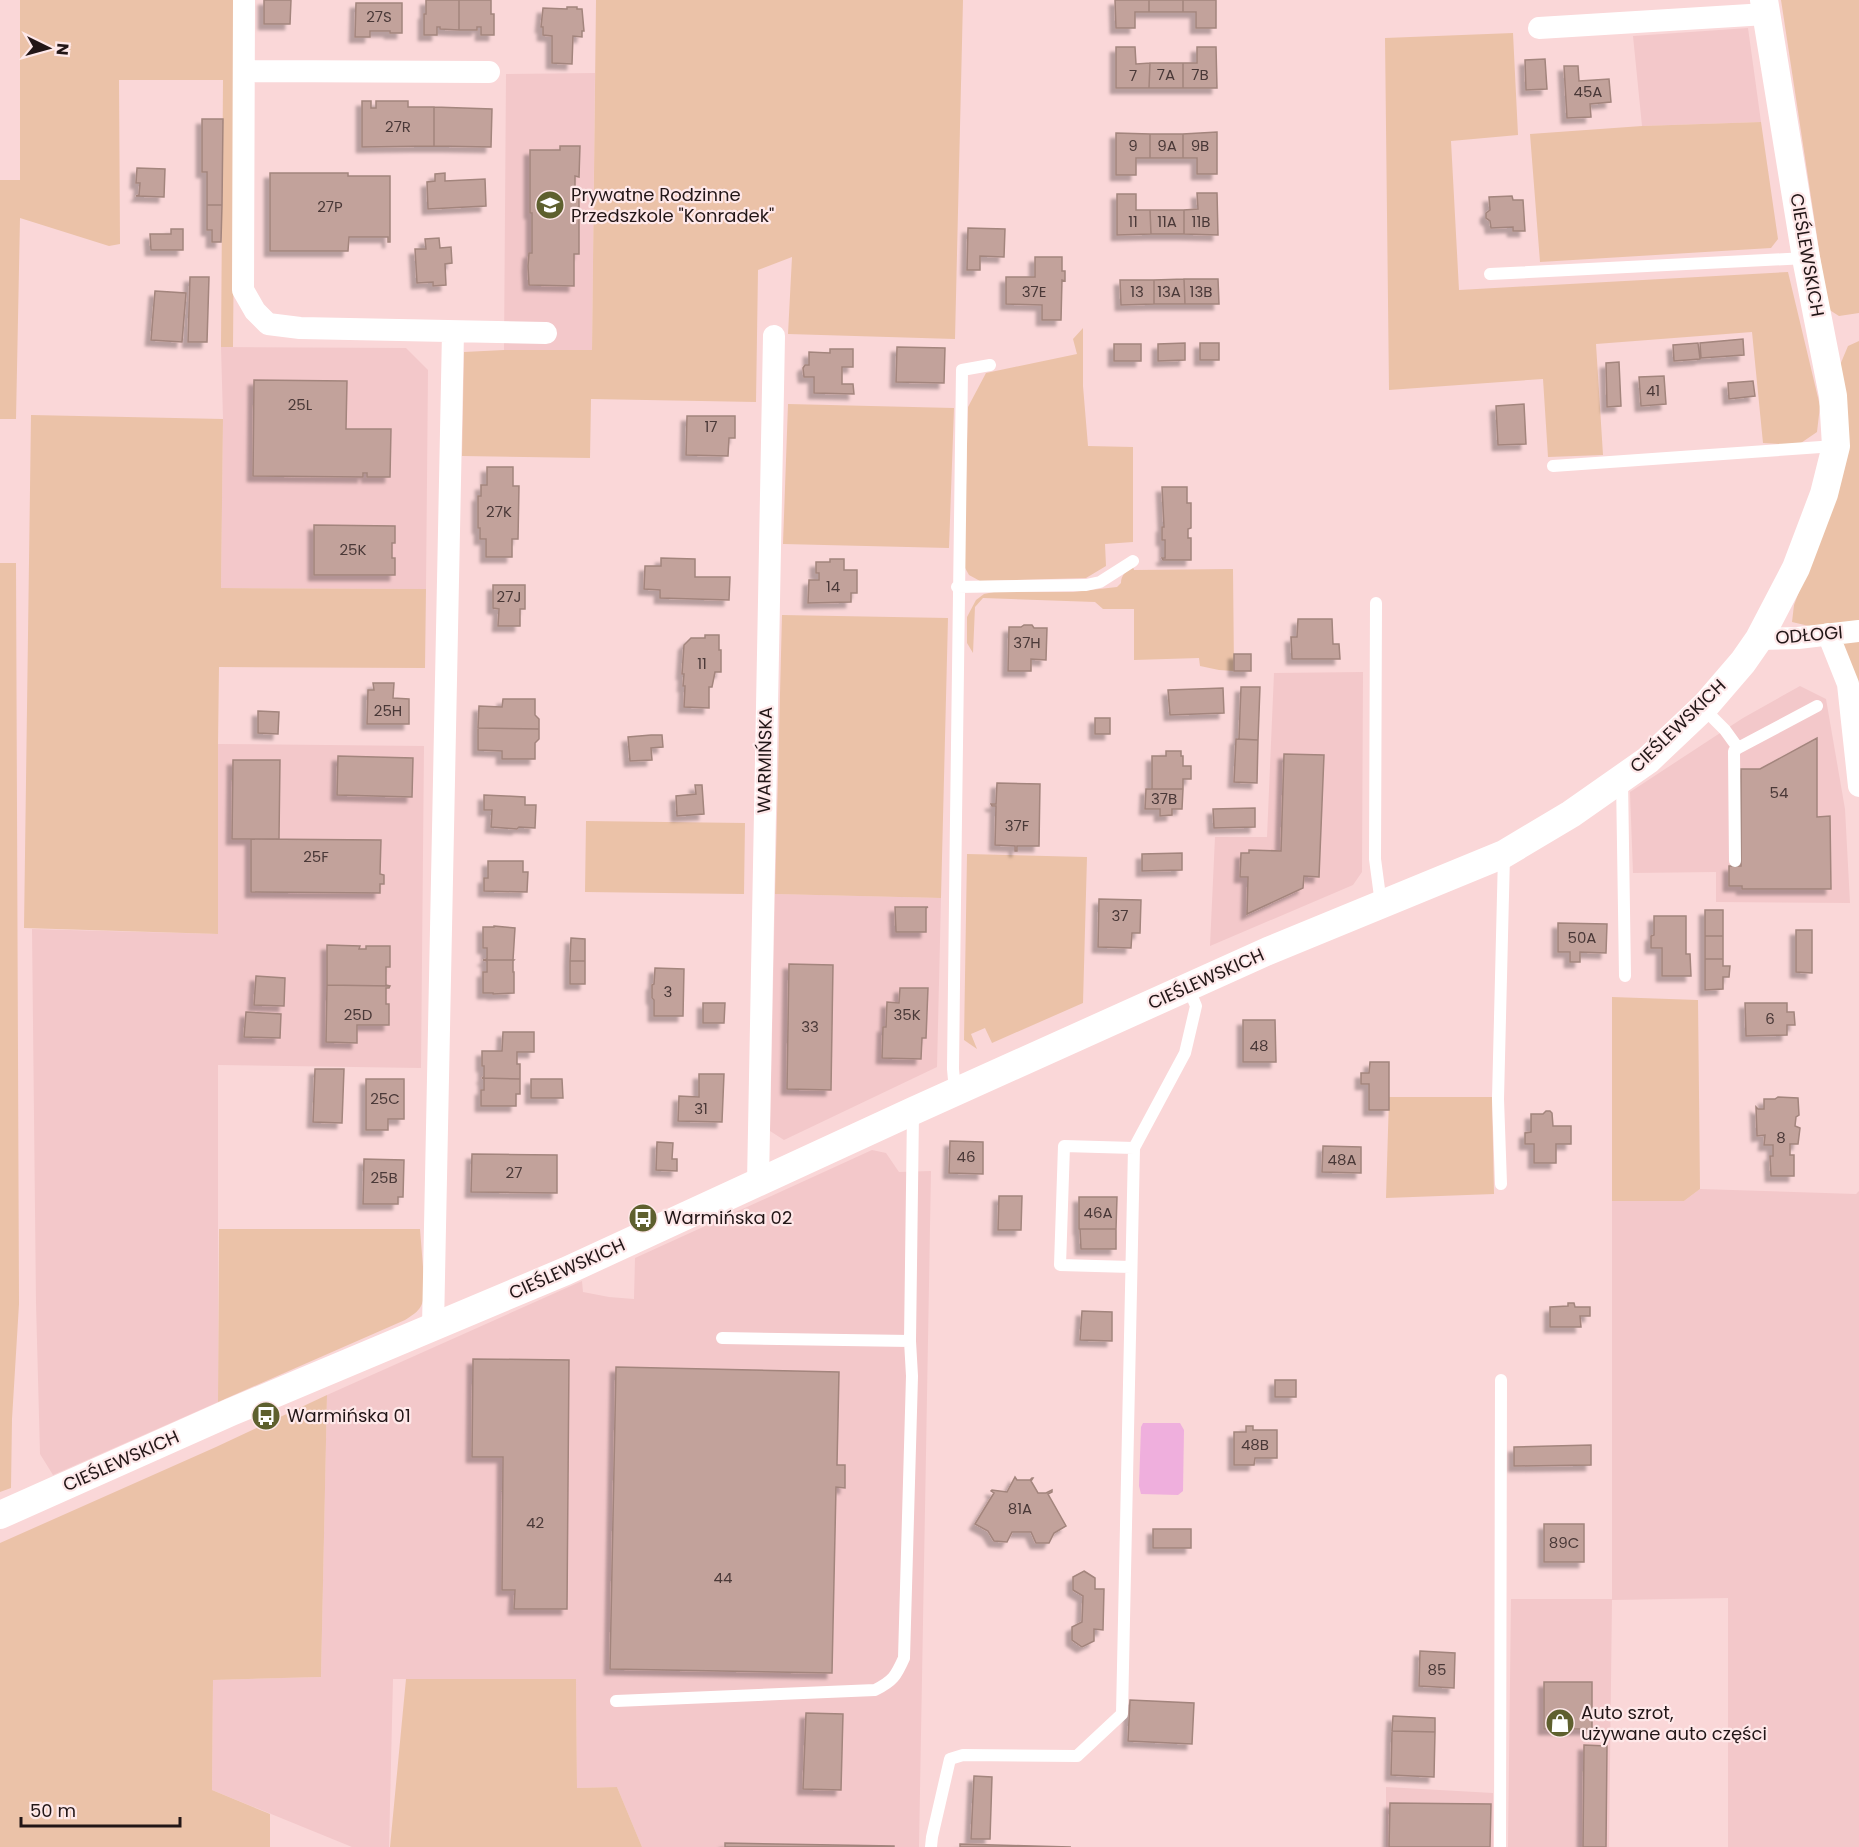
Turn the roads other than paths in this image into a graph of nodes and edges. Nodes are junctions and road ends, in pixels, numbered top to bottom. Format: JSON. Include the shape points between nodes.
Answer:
{"nodes":[{"id":1,"x":244,"y":0,"type":"edge"},
{"id":2,"x":1765,"y":7,"type":"edge"},
{"id":3,"x":1539,"y":28,"type":"dead end"},
{"id":4,"x":244,"y":71,"type":"junction"},
{"id":5,"x":489,"y":72,"type":"dead end"},
{"id":6,"x":1806,"y":258,"type":"junction"},
{"id":7,"x":1490,"y":274,"type":"dead end"},
{"id":8,"x":453,"y":332,"type":"junction"},
{"id":9,"x":546,"y":333,"type":"dead end"},
{"id":10,"x":774,"y":336,"type":"dead end"},
{"id":11,"x":990,"y":365,"type":"dead end"},
{"id":12,"x":1836,"y":446,"type":"junction"},
{"id":13,"x":1553,"y":466,"type":"dead end"},
{"id":14,"x":1133,"y":561,"type":"dead end"},
{"id":15,"x":957,"y":587,"type":"junction"},
{"id":16,"x":1376,"y":603,"type":"dead end"},
{"id":17,"x":1859,"y":631,"type":"edge"},
{"id":18,"x":1828,"y":634,"type":"junction"},
{"id":19,"x":1759,"y":639,"type":"junction"},
{"id":20,"x":1817,"y":706,"type":"dead end"},
{"id":21,"x":1702,"y":708,"type":"junction"},
{"id":22,"x":1738,"y":748,"type":"junction"},
{"id":23,"x":1622,"y":778,"type":"junction"},
{"id":24,"x":1859,"y":786,"type":"edge"},
{"id":25,"x":1504,"y":854,"type":"junction"},
{"id":26,"x":1735,"y":861,"type":"dead end"},
{"id":27,"x":1381,"y":904,"type":"junction"},
{"id":28,"x":1625,"y":976,"type":"dead end"},
{"id":29,"x":1188,"y":987,"type":"junction"},
{"id":30,"x":955,"y":1091,"type":"junction"},
{"id":31,"x":913,"y":1111,"type":"junction"},
{"id":32,"x":1134,"y":1148,"type":"junction"},
{"id":33,"x":758,"y":1183,"type":"junction"},
{"id":34,"x":1501,"y":1184,"type":"dead end"},
{"id":35,"x":1131,"y":1267,"type":"junction"},
{"id":36,"x":433,"y":1327,"type":"junction"},
{"id":37,"x":722,"y":1338,"type":"dead end"},
{"id":38,"x":910,"y":1341,"type":"junction"},
{"id":39,"x":1501,"y":1380,"type":"dead end"},
{"id":40,"x":0,"y":1515,"type":"edge"},
{"id":41,"x":616,"y":1701,"type":"dead end"},
{"id":42,"x":932,"y":1847,"type":"edge"},
{"id":43,"x":1500,"y":1847,"type":"edge"}],
"edges":[{"from":1,"to":4,"type":"street"},
{"from":2,"to":3,"type":"street"},
{"from":2,"to":6,"type":"street","name":"CIEŚLEWSKICH"},
{"from":4,"to":5,"type":"street"},
{"from":4,"to":8,"type":"street","via":[[243,290],[255,311],[268,324],[300,328]]},
{"from":6,"to":7,"type":"lane"},
{"from":6,"to":12,"type":"street","name":"CIEŚLEWSKICH","via":[[1833,396]]},
{"from":8,"to":9,"type":"street"},
{"from":8,"to":36,"type":"street"},
{"from":10,"to":33,"type":"street","name":"WARMIŃSKA"},
{"from":11,"to":15,"type":"lane","via":[[962,370]]},
{"from":12,"to":13,"type":"lane"},
{"from":12,"to":19,"type":"street","name":"CIEŚLEWSKICH","via":[[1824,494],[1796,568]]},
{"from":14,"to":15,"type":"lane","via":[[1100,582],[1086,585]]},
{"from":15,"to":30,"type":"lane","via":[[952,1069]]},
{"from":16,"to":27,"type":"lane","via":[[1375,859]]},
{"from":17,"to":18,"type":"street","name":"ODŁOGI"},
{"from":18,"to":19,"type":"street","name":"ODŁOGI"},
{"from":18,"to":24,"type":"street","via":[[1848,684]]},
{"from":19,"to":21,"type":"street","name":"CIEŚLEWSKICH"},
{"from":20,"to":22,"type":"lane"},
{"from":21,"to":22,"type":"lane"},
{"from":21,"to":23,"type":"street","name":"CIEŚLEWSKICH","via":[[1648,760]]},
{"from":22,"to":26,"type":"lane","via":[[1734,751]]},
{"from":23,"to":25,"type":"street","name":"CIEŚLEWSKICH"},
{"from":23,"to":28,"type":"lane"},
{"from":25,"to":27,"type":"street","name":"CIEŚLEWSKICH"},
{"from":25,"to":34,"type":"lane","via":[[1498,1099]]},
{"from":27,"to":29,"type":"street","name":"CIEŚLEWSKICH"},
{"from":29,"to":30,"type":"street","name":"CIEŚLEWSKICH"},
{"from":29,"to":32,"type":"lane","via":[[1196,1006],[1185,1053]]},
{"from":30,"to":31,"type":"street","name":"CIEŚLEWSKICH"},
{"from":31,"to":33,"type":"street","name":"CIEŚLEWSKICH"},
{"from":31,"to":38,"type":"lane"},
{"from":32,"to":35,"type":"lane"},
{"from":32,"to":35,"type":"lane","via":[[1064,1146],[1060,1265]]},
{"from":33,"to":36,"type":"street","name":"CIEŚLEWSKICH"},
{"from":35,"to":42,"type":"lane","via":[[1122,1714],[1077,1756],[963,1755],[950,1759]]},
{"from":36,"to":40,"type":"street","name":"CIEŚLEWSKICH"},
{"from":37,"to":38,"type":"lane"},
{"from":38,"to":41,"type":"lane","via":[[904,1658],[890,1683],[875,1690]]},
{"from":39,"to":43,"type":"lane"}]}
